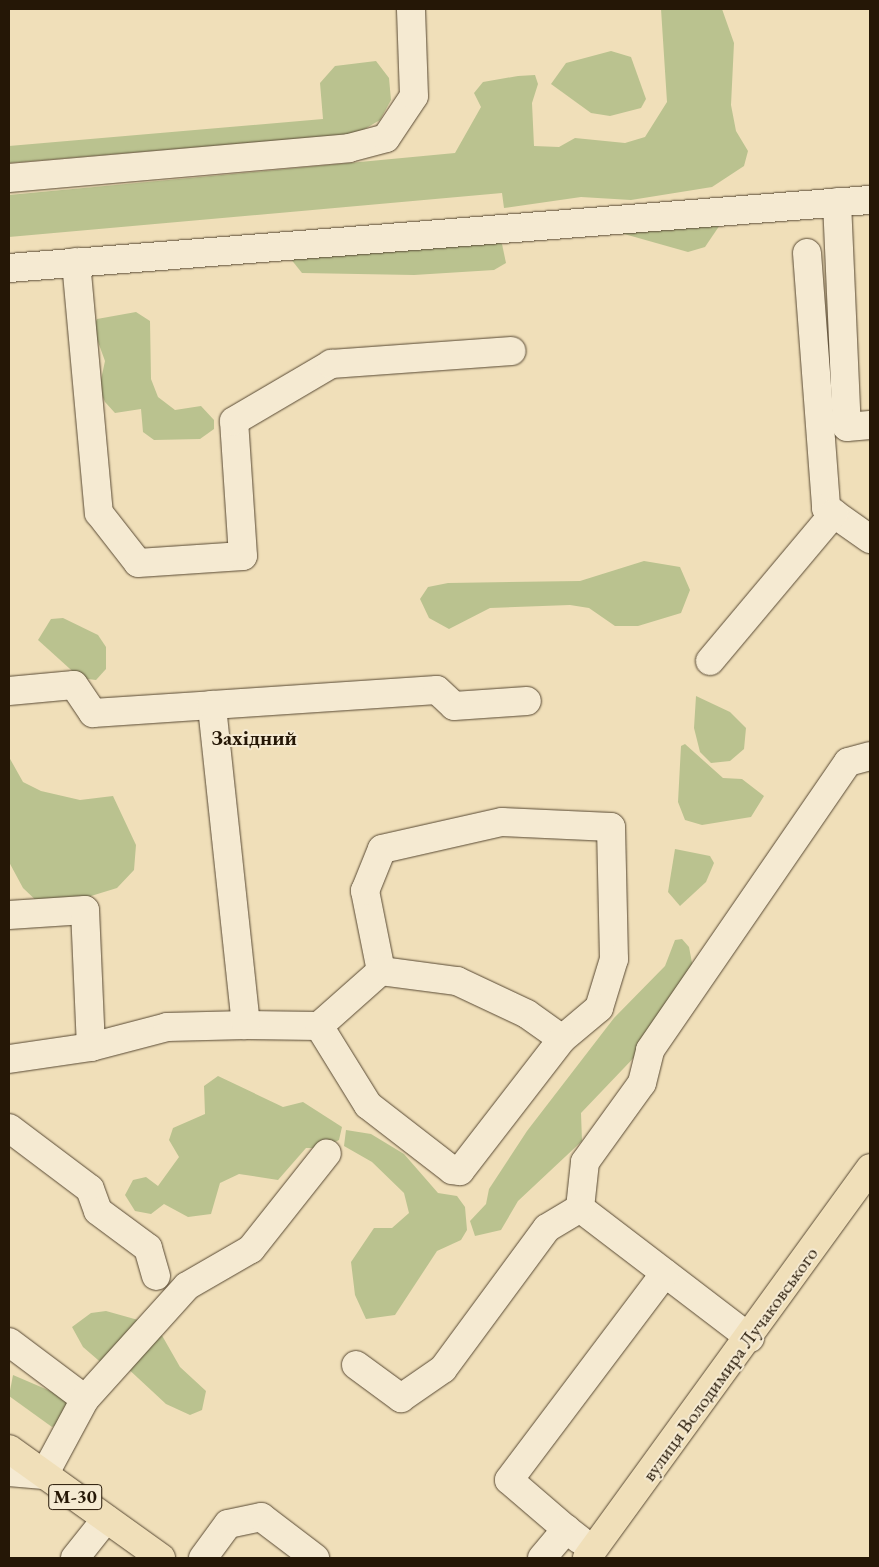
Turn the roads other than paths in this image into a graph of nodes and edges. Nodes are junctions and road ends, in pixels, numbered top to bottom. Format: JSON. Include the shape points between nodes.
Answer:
{"nodes":[{"id":1,"x":411,"y":9,"type":"edge"},
{"id":2,"x":9,"y":178,"type":"edge"},
{"id":3,"x":870,"y":200,"type":"edge"},
{"id":4,"x":837,"y":202,"type":"junction"},
{"id":5,"x":807,"y":252,"type":"dead end"},
{"id":6,"x":76,"y":262,"type":"junction"},
{"id":7,"x":9,"y":268,"type":"edge"},
{"id":8,"x":512,"y":351,"type":"dead end"},
{"id":9,"x":870,"y":425,"type":"edge"},
{"id":10,"x":834,"y":513,"type":"junction"},
{"id":11,"x":870,"y":538,"type":"edge"},
{"id":12,"x":710,"y":661,"type":"dead end"},
{"id":13,"x":9,"y":691,"type":"edge"},
{"id":14,"x":527,"y":701,"type":"dead end"},
{"id":15,"x":212,"y":705,"type":"junction"},
{"id":16,"x":870,"y":756,"type":"edge"},
{"id":17,"x":9,"y":915,"type":"edge"},
{"id":18,"x":381,"y":971,"type":"junction"},
{"id":19,"x":246,"y":1025,"type":"junction"},
{"id":20,"x":320,"y":1026,"type":"junction"},
{"id":21,"x":562,"y":1039,"type":"junction"},
{"id":22,"x":91,"y":1048,"type":"junction"},
{"id":23,"x":9,"y":1059,"type":"edge"},
{"id":24,"x":9,"y":1128,"type":"edge"},
{"id":25,"x":327,"y":1153,"type":"dead end"},
{"id":26,"x":870,"y":1168,"type":"edge"},
{"id":27,"x":580,"y":1208,"type":"junction"},
{"id":28,"x":665,"y":1273,"type":"junction"},
{"id":29,"x":156,"y":1276,"type":"dead end"},
{"id":30,"x":750,"y":1338,"type":"junction"},
{"id":31,"x":9,"y":1342,"type":"edge"},
{"id":32,"x":356,"y":1366,"type":"dead end"},
{"id":33,"x":85,"y":1399,"type":"junction"},
{"id":34,"x":9,"y":1449,"type":"edge"},
{"id":35,"x":9,"y":1472,"type":"edge"},
{"id":36,"x":44,"y":1475,"type":"junction"},
{"id":37,"x":106,"y":1519,"type":"junction"},
{"id":38,"x":566,"y":1529,"type":"junction"},
{"id":39,"x":590,"y":1554,"type":"edge"},
{"id":40,"x":75,"y":1558,"type":"edge"},
{"id":41,"x":161,"y":1558,"type":"edge"},
{"id":42,"x":203,"y":1558,"type":"edge"},
{"id":43,"x":315,"y":1558,"type":"edge"},
{"id":44,"x":542,"y":1558,"type":"edge"}],
"edges":[{"from":1,"to":2,"type":"street","via":[[414,96],[386,138],[349,148]]},
{"from":3,"to":4,"type":"street"},
{"from":4,"to":6,"type":"street"},
{"from":4,"to":9,"type":"street","via":[[847,427]]},
{"from":5,"to":10,"type":"street","via":[[826,508]]},
{"from":6,"to":7,"type":"street"},
{"from":6,"to":8,"type":"street","via":[[99,513],[138,563],[243,556],[234,421],[331,364]]},
{"from":10,"to":11,"type":"street"},
{"from":10,"to":12,"type":"street"},
{"from":13,"to":15,"type":"street","via":[[74,685],[93,713]]},
{"from":14,"to":15,"type":"street","via":[[454,706],[437,690]]},
{"from":15,"to":19,"type":"street"},
{"from":16,"to":27,"type":"street","via":[[848,762],[650,1050],[642,1083],[586,1162]]},
{"from":17,"to":22,"type":"street","via":[[85,910]]},
{"from":18,"to":20,"type":"street"},
{"from":18,"to":21,"type":"street","via":[[456,981],[527,1014]]},
{"from":18,"to":21,"type":"street","via":[[365,891],[382,849],[502,822],[611,827],[614,959],[599,1008]]},
{"from":19,"to":20,"type":"street"},
{"from":19,"to":22,"type":"street","via":[[168,1027]]},
{"from":20,"to":21,"type":"street","via":[[368,1105],[452,1170],[460,1171]]},
{"from":22,"to":23,"type":"street"},
{"from":24,"to":29,"type":"street","via":[[90,1189],[98,1212],[148,1248]]},
{"from":25,"to":33,"type":"street","via":[[251,1249],[187,1286]]},
{"from":26,"to":30,"type":"main road","name":"вулиця Володимира Лучаковського"},
{"from":27,"to":28,"type":"street"},
{"from":27,"to":32,"type":"street","via":[[547,1228],[444,1369],[400,1398]]},
{"from":28,"to":30,"type":"street"},
{"from":28,"to":38,"type":"street","via":[[509,1480]]},
{"from":30,"to":39,"type":"main road","name":"вулиця Володимира Лучаковського"},
{"from":31,"to":33,"type":"street"},
{"from":33,"to":36,"type":"street"},
{"from":34,"to":36,"type":"main road","number":"М-30"},
{"from":35,"to":36,"type":"street"},
{"from":36,"to":37,"type":"main road","number":"М-30"},
{"from":37,"to":40,"type":"street"},
{"from":37,"to":41,"type":"main road","number":"М-30"},
{"from":38,"to":39,"type":"street"},
{"from":38,"to":44,"type":"street"},
{"from":42,"to":43,"type":"street","via":[[228,1524],[261,1517]]}]}
